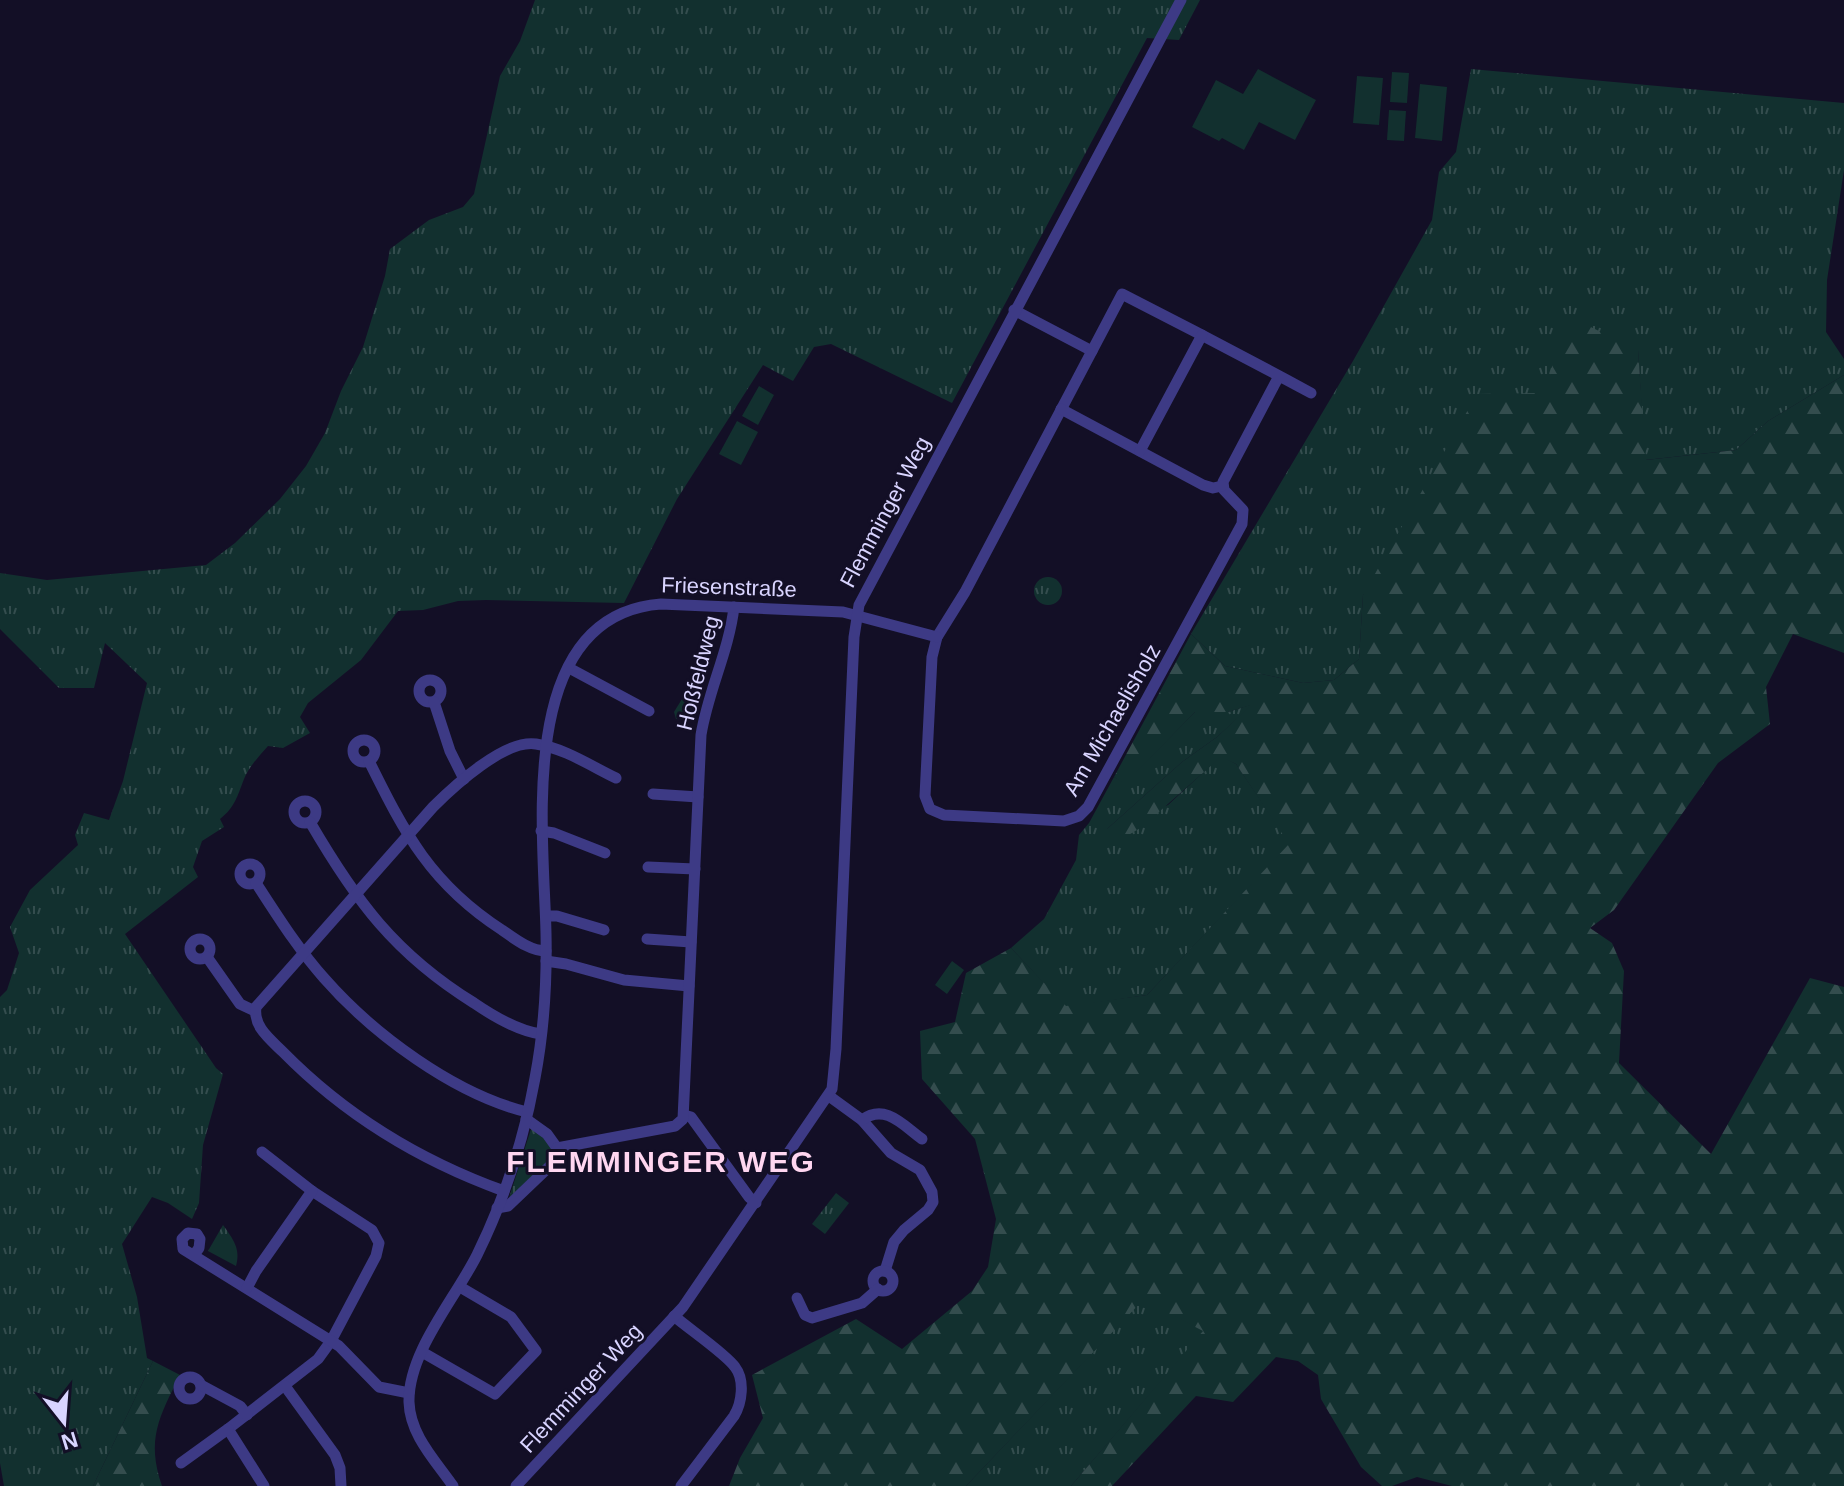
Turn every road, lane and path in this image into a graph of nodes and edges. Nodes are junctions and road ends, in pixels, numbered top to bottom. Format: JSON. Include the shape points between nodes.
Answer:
{"nodes":[{"id":1,"x":1181,"y":0,"type":"edge"},
{"id":2,"x":1014,"y":310,"type":"junction"},
{"id":3,"x":1202,"y":335,"type":"junction"},
{"id":4,"x":1092,"y":351,"type":"junction"},
{"id":5,"x":1279,"y":376,"type":"junction"},
{"id":6,"x":1311,"y":393,"type":"dead end"},
{"id":7,"x":1061,"y":409,"type":"junction"},
{"id":8,"x":1140,"y":451,"type":"junction"},
{"id":9,"x":1222,"y":486,"type":"junction"},
{"id":10,"x":734,"y":607,"type":"junction"},
{"id":11,"x":856,"y":615,"type":"junction"},
{"id":12,"x":937,"y":637,"type":"junction"},
{"id":13,"x":569,"y":668,"type":"junction"},
{"id":14,"x":434,"y":702,"type":"dead end"},
{"id":15,"x":649,"y":711,"type":"dead end"},
{"id":16,"x":546,"y":746,"type":"junction"},
{"id":17,"x":369,"y":761,"type":"dead end"},
{"id":18,"x":616,"y":778,"type":"dead end"},
{"id":19,"x":464,"y":779,"type":"junction"},
{"id":20,"x":653,"y":794,"type":"dead end"},
{"id":21,"x":698,"y":797,"type":"junction"},
{"id":22,"x":310,"y":822,"type":"dead end"},
{"id":23,"x":541,"y":831,"type":"junction"},
{"id":24,"x":407,"y":836,"type":"junction"},
{"id":25,"x":605,"y":853,"type":"dead end"},
{"id":26,"x":648,"y":867,"type":"dead end"},
{"id":27,"x":695,"y":869,"type":"junction"},
{"id":28,"x":256,"y":883,"type":"dead end"},
{"id":29,"x":355,"y":894,"type":"junction"},
{"id":30,"x":546,"y":916,"type":"junction"},
{"id":31,"x":604,"y":930,"type":"dead end"},
{"id":32,"x":647,"y":939,"type":"dead end"},
{"id":33,"x":691,"y":942,"type":"junction"},
{"id":34,"x":303,"y":953,"type":"junction"},
{"id":35,"x":546,"y":956,"type":"junction"},
{"id":36,"x":207,"y":957,"type":"dead end"},
{"id":37,"x":689,"y":986,"type":"junction"},
{"id":38,"x":255,"y":1011,"type":"junction"},
{"id":39,"x":541,"y":1034,"type":"junction"},
{"id":40,"x":829,"y":1096,"type":"junction"},
{"id":41,"x":526,"y":1115,"type":"junction"},
{"id":42,"x":684,"y":1115,"type":"junction"},
{"id":43,"x":862,"y":1120,"type":"junction"},
{"id":44,"x":922,"y":1139,"type":"dead end"},
{"id":45,"x":557,"y":1148,"type":"junction"},
{"id":46,"x":262,"y":1152,"type":"dead end"},
{"id":47,"x":312,"y":1191,"type":"junction"},
{"id":48,"x":504,"y":1191,"type":"junction"},
{"id":49,"x":756,"y":1203,"type":"junction"},
{"id":50,"x":497,"y":1208,"type":"junction"},
{"id":51,"x":194,"y":1255,"type":"dead end"},
{"id":52,"x":460,"y":1287,"type":"junction"},
{"id":53,"x":247,"y":1288,"type":"junction"},
{"id":54,"x":797,"y":1298,"type":"dead end"},
{"id":55,"x":674,"y":1316,"type":"junction"},
{"id":56,"x":331,"y":1341,"type":"junction"},
{"id":57,"x":422,"y":1352,"type":"junction"},
{"id":58,"x":201,"y":1385,"type":"dead end"},
{"id":59,"x":285,"y":1386,"type":"junction"},
{"id":60,"x":409,"y":1393,"type":"junction"},
{"id":61,"x":247,"y":1415,"type":"junction"},
{"id":62,"x":228,"y":1429,"type":"junction"},
{"id":63,"x":181,"y":1463,"type":"dead end"},
{"id":64,"x":264,"y":1486,"type":"edge"},
{"id":65,"x":341,"y":1486,"type":"edge"},
{"id":66,"x":453,"y":1486,"type":"edge"},
{"id":67,"x":516,"y":1486,"type":"edge"},
{"id":68,"x":681,"y":1486,"type":"edge"}],
"edges":[{"from":1,"to":2,"type":"street","name":"Flemminger Weg"},
{"from":2,"to":4,"type":"street"},
{"from":2,"to":11,"type":"street","name":"Flemminger Weg"},
{"from":3,"to":4,"type":"street","name":"Am Michaelisholz","via":[[1122,294]]},
{"from":3,"to":5,"type":"street","name":"Am Michaelisholz"},
{"from":3,"to":8,"type":"street"},
{"from":4,"to":7,"type":"street","name":"Am Michaelisholz"},
{"from":5,"to":6,"type":"street","name":"Am Michaelisholz"},
{"from":5,"to":9,"type":"street"},
{"from":7,"to":8,"type":"street"},
{"from":7,"to":12,"type":"street","name":"Am Michaelisholz"},
{"from":8,"to":9,"type":"street","via":[[1203,485]]},
{"from":9,"to":12,"type":"street","name":"Am Michaelisholz","via":[[1241,506],[1242,524],[1096,797],[1079,816],[1057,821],[944,815],[930,809],[926,780]]},
{"from":10,"to":11,"type":"street","name":"Friesenstraße"},
{"from":10,"to":13,"type":"street","name":"Friesenstraße","via":[[648,605],[623,613],[600,627]]},
{"from":10,"to":21,"type":"street","name":"Hoßfeldweg","via":[[702,724]]},
{"from":11,"to":12,"type":"street"},
{"from":11,"to":40,"type":"street","name":"Flemminger Weg","via":[[835,1067]]},
{"from":13,"to":15,"type":"street"},
{"from":13,"to":16,"type":"street"},
{"from":14,"to":19,"type":"street"},
{"from":16,"to":18,"type":"street"},
{"from":16,"to":19,"type":"street","via":[[525,744]]},
{"from":16,"to":23,"type":"street"},
{"from":17,"to":24,"type":"street"},
{"from":19,"to":24,"type":"street"},
{"from":20,"to":21,"type":"street"},
{"from":21,"to":27,"type":"street","name":"Hoßfeldweg"},
{"from":22,"to":29,"type":"street"},
{"from":23,"to":25,"type":"street"},
{"from":23,"to":30,"type":"street"},
{"from":24,"to":29,"type":"street"},
{"from":24,"to":35,"type":"street","via":[[460,898]]},
{"from":26,"to":27,"type":"street"},
{"from":27,"to":33,"type":"street","name":"Hoßfeldweg"},
{"from":28,"to":34,"type":"street"},
{"from":29,"to":34,"type":"street"},
{"from":29,"to":39,"type":"street","via":[[406,953],[445,985],[496,1016]]},
{"from":30,"to":31,"type":"street"},
{"from":30,"to":35,"type":"street"},
{"from":32,"to":33,"type":"street"},
{"from":33,"to":37,"type":"street","name":"Hoßfeldweg"},
{"from":34,"to":38,"type":"street"},
{"from":34,"to":41,"type":"street","via":[[400,1047],[456,1082]]},
{"from":35,"to":37,"type":"street","via":[[624,980]]},
{"from":35,"to":39,"type":"street"},
{"from":36,"to":38,"type":"street","via":[[240,1004]]},
{"from":37,"to":42,"type":"street","name":"Hoßfeldweg"},
{"from":38,"to":48,"type":"street","via":[[269,1038],[354,1113],[428,1159]]},
{"from":39,"to":41,"type":"street"},
{"from":40,"to":43,"type":"street"},
{"from":40,"to":49,"type":"street","name":"Flemminger Weg"},
{"from":41,"to":45,"type":"street"},
{"from":41,"to":48,"type":"street"},
{"from":42,"to":45,"type":"street","via":[[675,1126]]},
{"from":42,"to":49,"type":"street","via":[[691,1117]]},
{"from":43,"to":44,"type":"street","via":[[886,1113]]},
{"from":43,"to":54,"type":"street","via":[[891,1153],[920,1170],[933,1202],[894,1242],[885,1271],[892,1276],[892,1285],[862,1303],[812,1318]]},
{"from":45,"to":50,"type":"street","via":[[551,1165],[508,1206]]},
{"from":46,"to":47,"type":"street"},
{"from":47,"to":53,"type":"street"},
{"from":47,"to":56,"type":"street","via":[[372,1230],[379,1243]]},
{"from":48,"to":50,"type":"street"},
{"from":49,"to":55,"type":"street","name":"Flemminger Weg"},
{"from":50,"to":52,"type":"street"},
{"from":51,"to":53,"type":"street"},
{"from":52,"to":57,"type":"street"},
{"from":52,"to":57,"type":"street","via":[[511,1317],[536,1351],[495,1394]]},
{"from":53,"to":56,"type":"street"},
{"from":55,"to":67,"type":"street","name":"Flemminger Weg"},
{"from":55,"to":68,"type":"street","via":[[736,1368],[741,1393],[739,1409]]},
{"from":56,"to":59,"type":"street"},
{"from":56,"to":60,"type":"street","via":[[379,1387]]},
{"from":57,"to":60,"type":"street"},
{"from":58,"to":61,"type":"street"},
{"from":59,"to":61,"type":"street"},
{"from":59,"to":65,"type":"street","via":[[335,1455]]},
{"from":60,"to":66,"type":"street","via":[[417,1433]]},
{"from":61,"to":62,"type":"street"},
{"from":62,"to":63,"type":"street"},
{"from":62,"to":64,"type":"street"}]}
